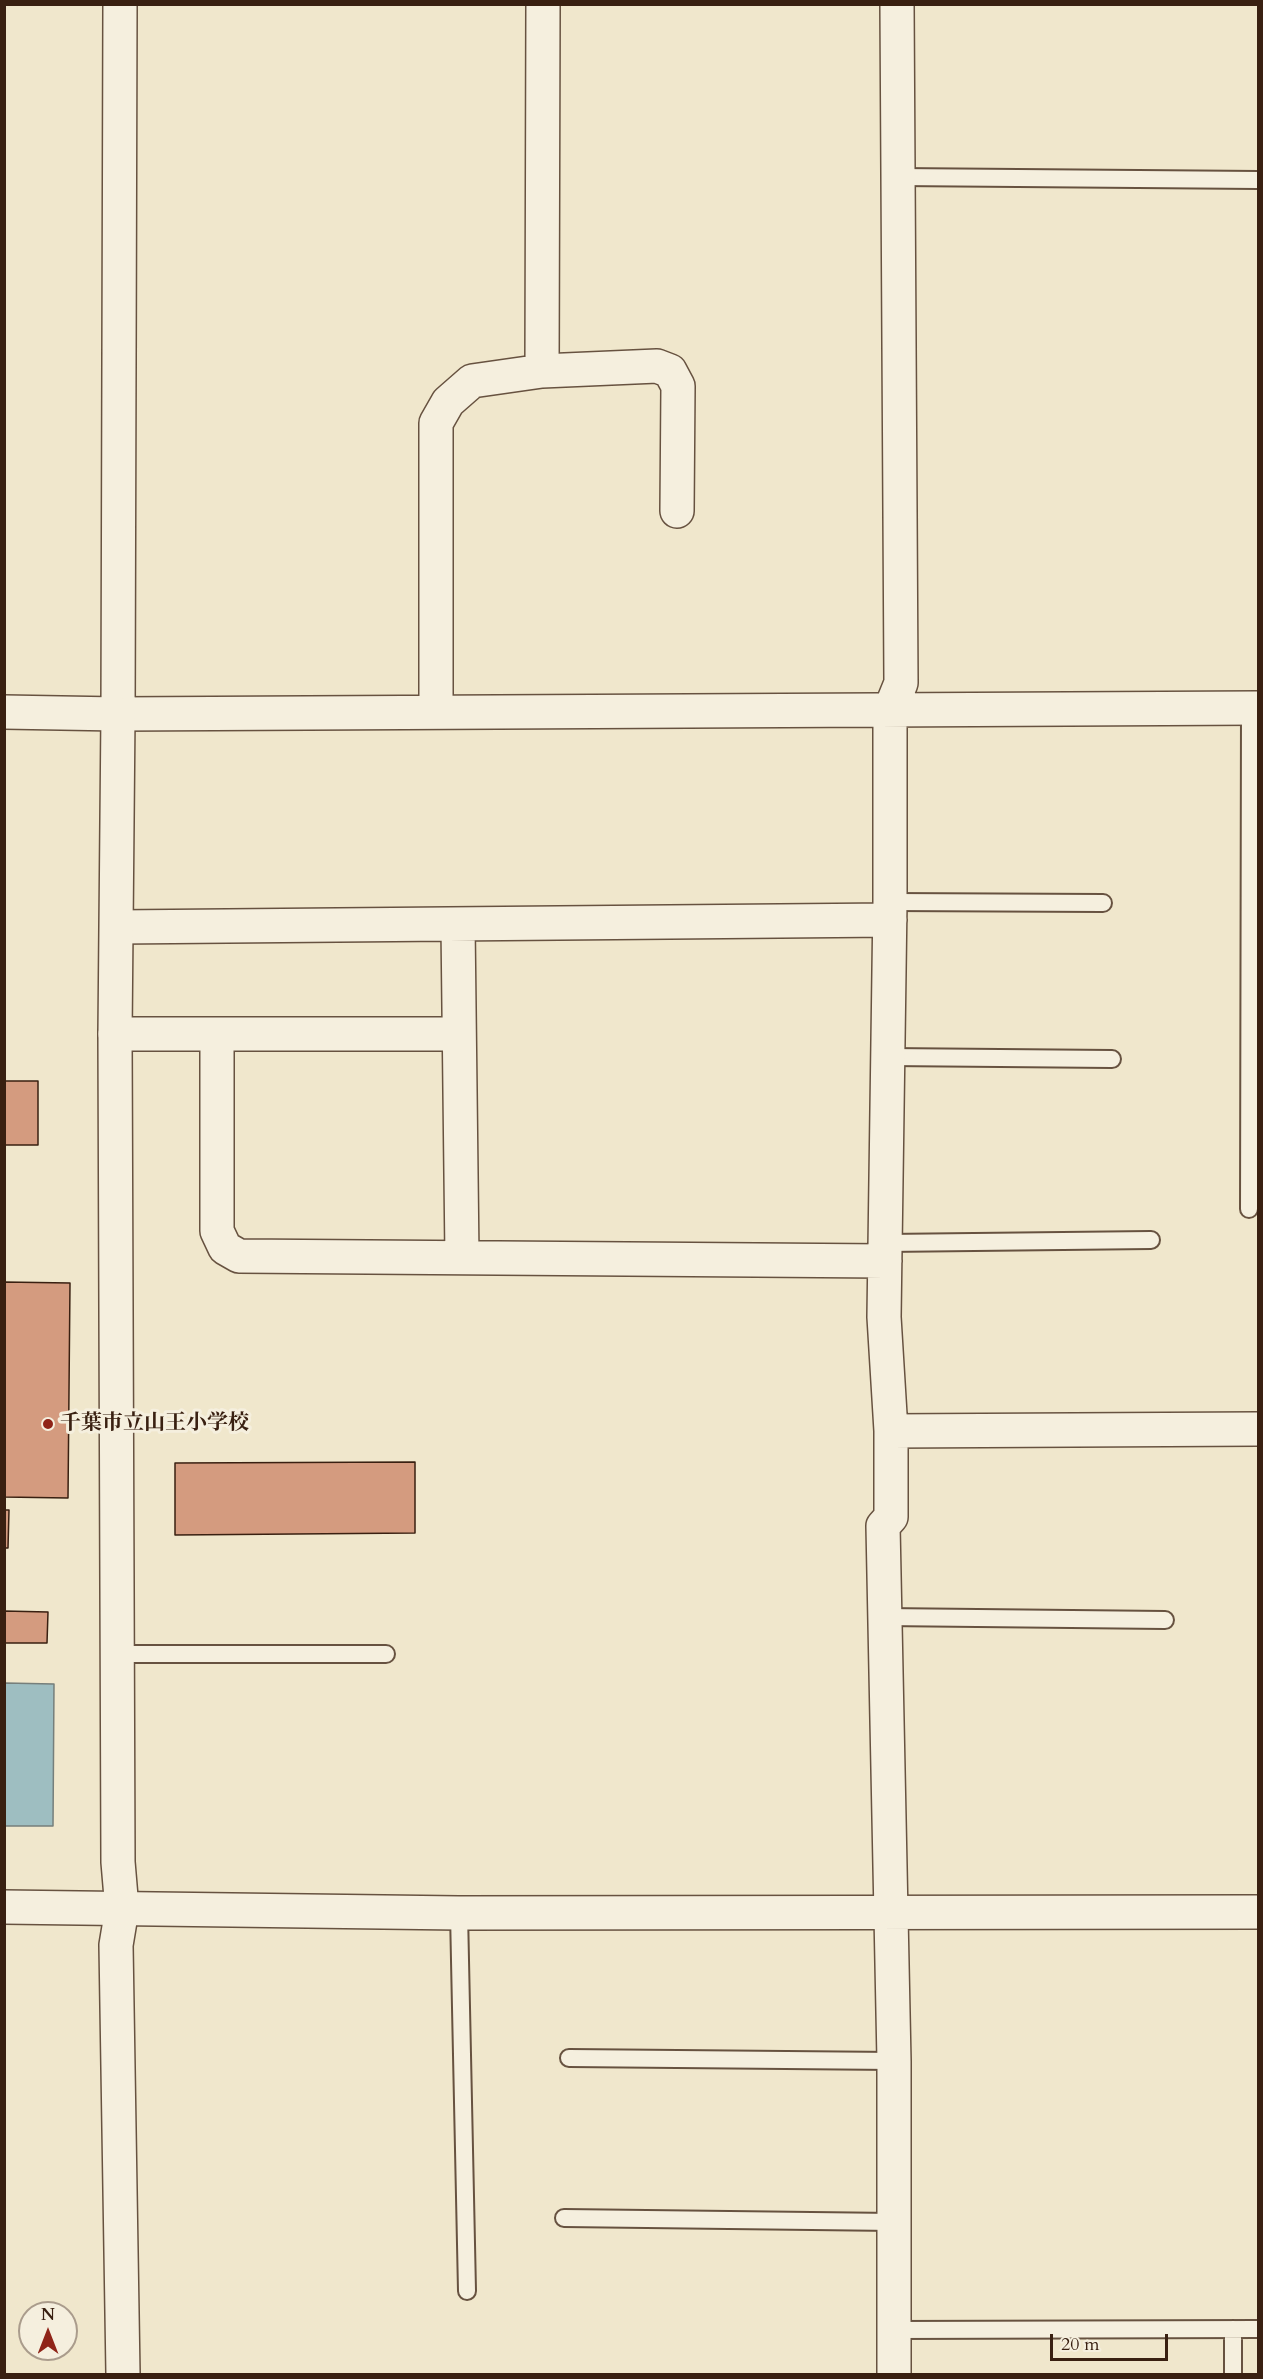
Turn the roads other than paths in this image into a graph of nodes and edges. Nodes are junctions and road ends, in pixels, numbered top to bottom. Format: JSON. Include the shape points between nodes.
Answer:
{"nodes":[{"id":1,"x":120,"y":4,"type":"edge"},
{"id":2,"x":543,"y":4,"type":"edge"},
{"id":3,"x":897,"y":4,"type":"edge"},
{"id":4,"x":898,"y":177,"type":"junction"},
{"id":5,"x":1258,"y":180,"type":"edge"},
{"id":6,"x":542,"y":371,"type":"junction"},
{"id":7,"x":677,"y":511,"type":"dead end"},
{"id":8,"x":1254,"y":708,"type":"edge"},
{"id":9,"x":890,"y":710,"type":"junction"},
{"id":10,"x":436,"y":711,"type":"junction"},
{"id":11,"x":4,"y":712,"type":"edge"},
{"id":12,"x":118,"y":714,"type":"junction"},
{"id":13,"x":1103,"y":903,"type":"dead end"},
{"id":14,"x":890,"y":911,"type":"junction"},
{"id":15,"x":458,"y":925,"type":"junction"},
{"id":16,"x":117,"y":927,"type":"junction"},
{"id":17,"x":115,"y":1034,"type":"junction"},
{"id":18,"x":459,"y":1034,"type":"junction"},
{"id":19,"x":217,"y":1035,"type":"junction"},
{"id":20,"x":888,"y":1057,"type":"junction"},
{"id":21,"x":1112,"y":1059,"type":"dead end"},
{"id":22,"x":1250,"y":1209,"type":"dead end"},
{"id":23,"x":1151,"y":1239,"type":"dead end"},
{"id":24,"x":886,"y":1252,"type":"junction"},
{"id":25,"x":462,"y":1257,"type":"junction"},
{"id":26,"x":1258,"y":1429,"type":"edge"},
{"id":27,"x":891,"y":1431,"type":"junction"},
{"id":28,"x":884,"y":1617,"type":"junction"},
{"id":29,"x":1165,"y":1620,"type":"dead end"},
{"id":30,"x":117,"y":1654,"type":"junction"},
{"id":31,"x":386,"y":1654,"type":"dead end"},
{"id":32,"x":4,"y":1907,"type":"edge"},
{"id":33,"x":122,"y":1909,"type":"junction"},
{"id":34,"x":1258,"y":1912,"type":"edge"},
{"id":35,"x":459,"y":1913,"type":"junction"},
{"id":36,"x":891,"y":1913,"type":"junction"},
{"id":37,"x":569,"y":2058,"type":"dead end"},
{"id":38,"x":894,"y":2061,"type":"junction"},
{"id":39,"x":564,"y":2217,"type":"dead end"},
{"id":40,"x":894,"y":2222,"type":"junction"},
{"id":41,"x":467,"y":2291,"type":"dead end"},
{"id":42,"x":1233,"y":2329,"type":"junction"},
{"id":43,"x":1258,"y":2329,"type":"edge"},
{"id":44,"x":894,"y":2330,"type":"junction"},
{"id":45,"x":123,"y":2374,"type":"edge"},
{"id":46,"x":894,"y":2374,"type":"edge"},
{"id":47,"x":1233,"y":2374,"type":"edge"}],
"edges":[{"from":1,"to":12,"type":"street"},
{"from":2,"to":6,"type":"street"},
{"from":3,"to":4,"type":"street"},
{"from":4,"to":5,"type":"lane"},
{"from":4,"to":9,"type":"street","via":[[901,683]]},
{"from":6,"to":7,"type":"street","via":[[657,366],[670,371],[678,386]]},
{"from":6,"to":10,"type":"street","via":[[472,381],[448,402],[436,423]]},
{"from":8,"to":9,"type":"street"},
{"from":8,"to":22,"type":"lane"},
{"from":9,"to":10,"type":"street"},
{"from":9,"to":14,"type":"street"},
{"from":10,"to":12,"type":"street"},
{"from":11,"to":12,"type":"street"},
{"from":12,"to":16,"type":"street"},
{"from":13,"to":14,"type":"lane"},
{"from":14,"to":15,"type":"street"},
{"from":14,"to":20,"type":"street"},
{"from":15,"to":16,"type":"street"},
{"from":15,"to":18,"type":"street"},
{"from":16,"to":17,"type":"street"},
{"from":17,"to":19,"type":"street"},
{"from":17,"to":30,"type":"street"},
{"from":18,"to":19,"type":"street"},
{"from":18,"to":25,"type":"street"},
{"from":19,"to":25,"type":"street","via":[[217,1231],[225,1248],[239,1256]]},
{"from":20,"to":21,"type":"lane"},
{"from":20,"to":24,"type":"street"},
{"from":23,"to":24,"type":"lane"},
{"from":24,"to":25,"type":"street"},
{"from":24,"to":27,"type":"street","via":[[884,1317]]},
{"from":26,"to":27,"type":"street"},
{"from":27,"to":28,"type":"street","via":[[891,1517],[883,1526]]},
{"from":28,"to":29,"type":"lane"},
{"from":28,"to":36,"type":"street"},
{"from":30,"to":31,"type":"lane"},
{"from":30,"to":33,"type":"street","via":[[118,1862]]},
{"from":32,"to":33,"type":"street"},
{"from":33,"to":35,"type":"street"},
{"from":33,"to":45,"type":"street","via":[[116,1945]]},
{"from":34,"to":36,"type":"street"},
{"from":35,"to":36,"type":"street"},
{"from":35,"to":41,"type":"lane"},
{"from":36,"to":38,"type":"street"},
{"from":37,"to":38,"type":"lane"},
{"from":38,"to":40,"type":"street"},
{"from":39,"to":40,"type":"lane"},
{"from":40,"to":44,"type":"street"},
{"from":42,"to":43,"type":"lane"},
{"from":42,"to":44,"type":"lane"},
{"from":42,"to":47,"type":"lane"},
{"from":44,"to":46,"type":"street"}]}
